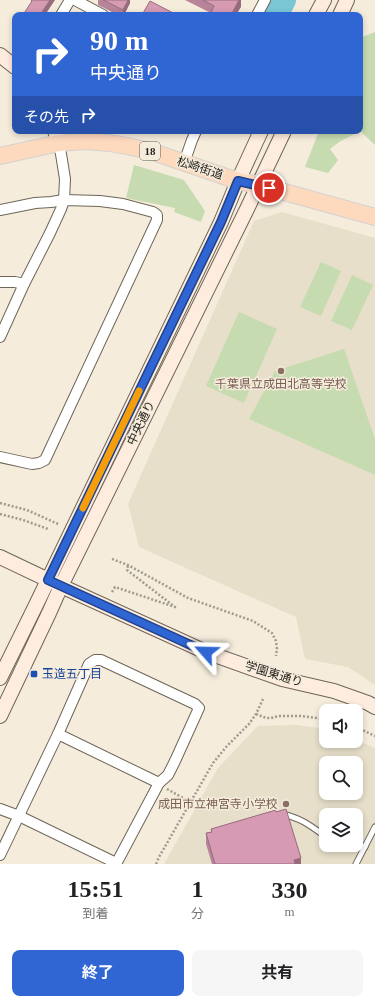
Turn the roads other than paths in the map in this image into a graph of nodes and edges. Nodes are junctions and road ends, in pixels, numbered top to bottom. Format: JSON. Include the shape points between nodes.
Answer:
{"nodes":[{"id":1,"x":70,"y":0,"type":"edge"},
{"id":2,"x":75,"y":0,"type":"edge"},
{"id":3,"x":324,"y":0,"type":"edge"},
{"id":4,"x":347,"y":0,"type":"edge"},
{"id":5,"x":261,"y":1,"type":"edge"},
{"id":6,"x":63,"y":12,"type":"edge"},
{"id":7,"x":97,"y":12,"type":"edge"},
{"id":8,"x":258,"y":12,"type":"edge"},
{"id":9,"x":318,"y":12,"type":"edge"},
{"id":10,"x":341,"y":12,"type":"edge"},
{"id":11,"x":0,"y":55,"type":"edge"},
{"id":12,"x":12,"y":65,"type":"edge"},
{"id":13,"x":195,"y":134,"type":"edge"},
{"id":14,"x":260,"y":134,"type":"edge"},
{"id":15,"x":283,"y":134,"type":"edge"},
{"id":16,"x":57,"y":137,"type":"edge"},
{"id":17,"x":0,"y":156,"type":"edge"},
{"id":18,"x":184,"y":163,"type":"junction"},
{"id":19,"x":238,"y":181,"type":"junction"},
{"id":20,"x":259,"y":185,"type":"junction"},
{"id":21,"x":64,"y":200,"type":"junction"},
{"id":22,"x":0,"y":210,"type":"edge"},
{"id":23,"x":375,"y":217,"type":"edge"},
{"id":24,"x":0,"y":282,"type":"edge"},
{"id":25,"x":24,"y":284,"type":"junction"},
{"id":26,"x":0,"y":337,"type":"edge"},
{"id":27,"x":0,"y":458,"type":"edge"},
{"id":28,"x":0,"y":557,"type":"edge"},
{"id":29,"x":48,"y":580,"type":"junction"},
{"id":30,"x":61,"y":586,"type":"junction"},
{"id":31,"x":0,"y":678,"type":"edge"},
{"id":32,"x":375,"y":707,"type":"edge"},
{"id":33,"x":0,"y":716,"type":"edge"},
{"id":34,"x":58,"y":734,"type":"junction"},
{"id":35,"x":159,"y":783,"type":"junction"},
{"id":36,"x":0,"y":809,"type":"edge"},
{"id":37,"x":277,"y":814,"type":"edge"},
{"id":38,"x":19,"y":816,"type":"junction"},
{"id":39,"x":375,"y":827,"type":"edge"},
{"id":40,"x":319,"y":832,"type":"edge"},
{"id":41,"x":365,"y":847,"type":"joint"},
{"id":42,"x":0,"y":855,"type":"edge"},
{"id":43,"x":116,"y":863,"type":"edge"},
{"id":44,"x":356,"y":864,"type":"edge"}],
"edges":[{"from":1,"to":6,"type":"street"},
{"from":2,"to":7,"type":"street"},
{"from":3,"to":9,"type":"street"},
{"from":4,"to":10,"type":"street"},
{"from":5,"to":8,"type":"street"},
{"from":11,"to":12,"type":"street"},
{"from":13,"to":18,"type":"street"},
{"from":14,"to":19,"type":"street","name":"中央通り"},
{"from":15,"to":20,"type":"street","name":"中央通り"},
{"from":16,"to":17,"type":"main road","name":"松崎街道","number":"18"},
{"from":16,"to":18,"type":"main road","name":"松崎街道","number":"18","via":[[122,145],[150,151]]},
{"from":16,"to":21,"type":"street","via":[[62,160]]},
{"from":18,"to":19,"type":"main road","name":"松崎街道","number":"18"},
{"from":19,"to":20,"type":"main road","name":"松崎街道","number":"18"},
{"from":19,"to":29,"type":"street","name":"中央通り","via":[[221,222]]},
{"from":20,"to":23,"type":"main road","name":"松崎街道","number":"18"},
{"from":20,"to":30,"type":"street","name":"中央通り"},
{"from":21,"to":22,"type":"street"},
{"from":21,"to":25,"type":"street"},
{"from":21,"to":27,"type":"street","via":[[123,204],[153,212],[157,220],[45,460],[32,464]]},
{"from":24,"to":25,"type":"street"},
{"from":25,"to":26,"type":"street"},
{"from":28,"to":29,"type":"street","name":"学園東通り"},
{"from":29,"to":30,"type":"street","name":"学園東通り"},
{"from":29,"to":31,"type":"street","name":"中央通り"},
{"from":30,"to":32,"type":"street","name":"学園東通り","via":[[206,652],[282,679],[334,691]]},
{"from":30,"to":33,"type":"street","name":"中央通り"},
{"from":34,"to":35,"type":"street"},
{"from":34,"to":35,"type":"street","via":[[89,664],[95,660],[101,660],[195,704],[199,708],[175,761],[168,775]]},
{"from":34,"to":38,"type":"street"},
{"from":35,"to":43,"type":"street"},
{"from":36,"to":38,"type":"street"},
{"from":37,"to":40,"type":"lane","via":[[297,818]]},
{"from":38,"to":42,"type":"street"},
{"from":38,"to":43,"type":"street"},
{"from":39,"to":41,"type":"lane"},
{"from":41,"to":44,"type":"lane"}]}
